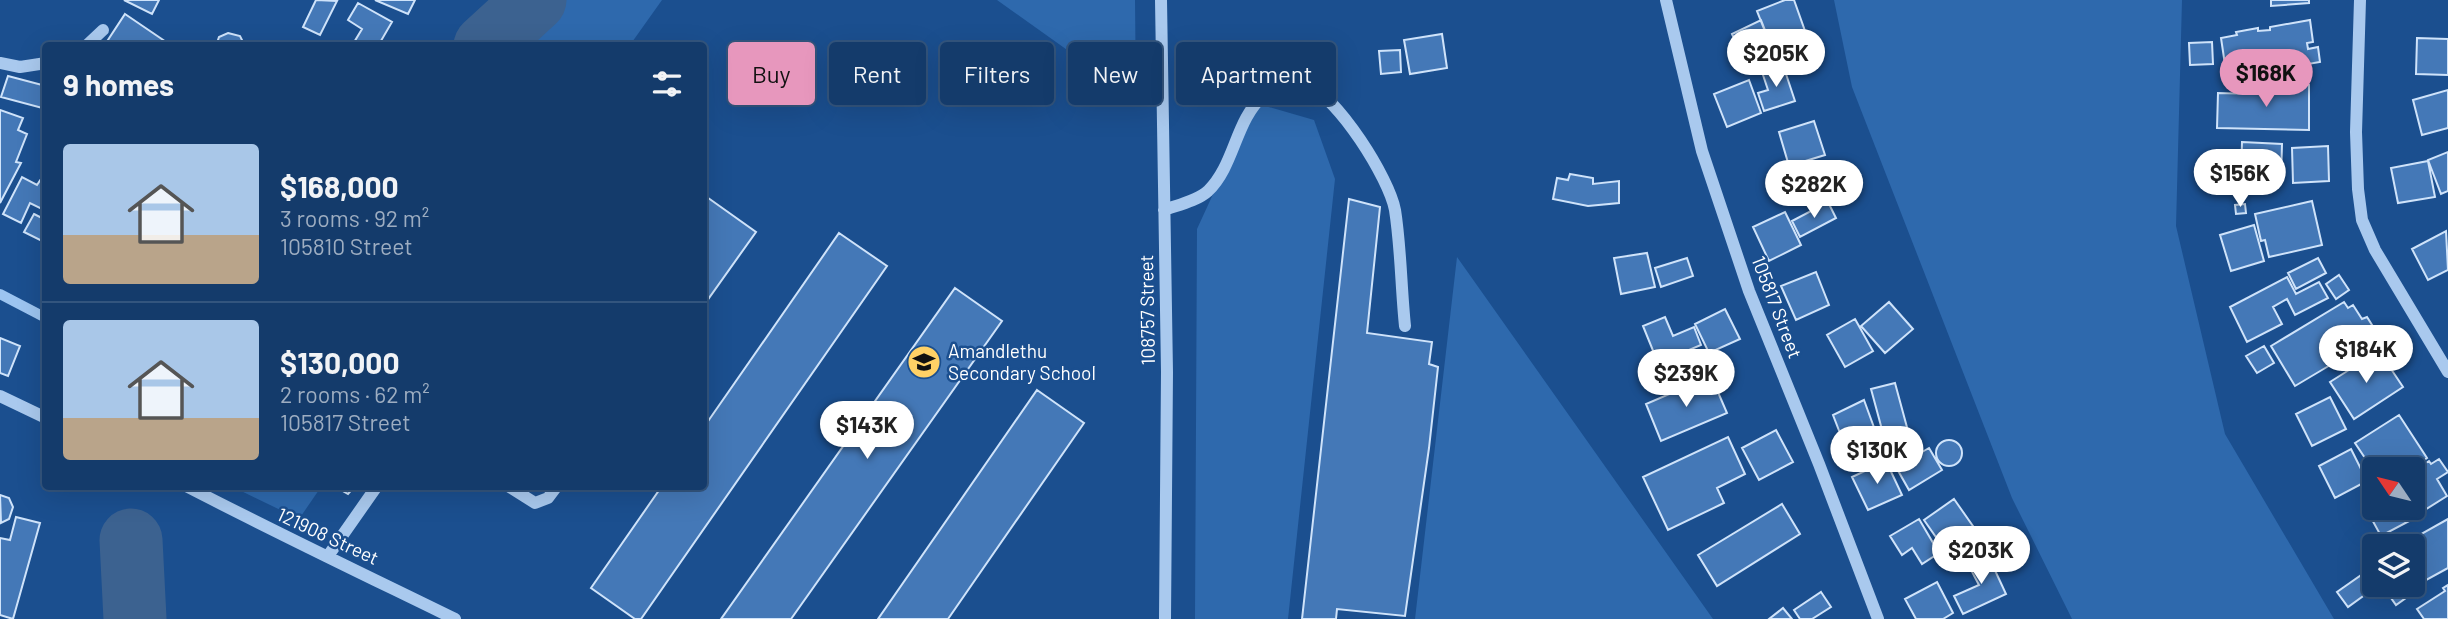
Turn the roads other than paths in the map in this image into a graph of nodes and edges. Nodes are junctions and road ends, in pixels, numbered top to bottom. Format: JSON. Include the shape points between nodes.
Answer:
{"nodes":[{"id":1,"x":1161,"y":0,"type":"edge"},
{"id":2,"x":1666,"y":0,"type":"edge"},
{"id":3,"x":2360,"y":0,"type":"edge"},
{"id":4,"x":103,"y":30,"type":"dead end"},
{"id":5,"x":90,"y":42,"type":"edge"},
{"id":6,"x":0,"y":63,"type":"edge"},
{"id":7,"x":42,"y":64,"type":"edge"},
{"id":8,"x":1164,"y":210,"type":"junction"},
{"id":9,"x":1405,"y":326,"type":"dead end"},
{"id":10,"x":2448,"y":372,"type":"edge"},
{"id":11,"x":0,"y":396,"type":"edge"},
{"id":12,"x":42,"y":416,"type":"edge"},
{"id":13,"x":194,"y":490,"type":"edge"},
{"id":14,"x":374,"y":490,"type":"edge"},
{"id":15,"x":514,"y":490,"type":"edge"},
{"id":16,"x":554,"y":490,"type":"edge"},
{"id":17,"x":328,"y":556,"type":"junction"},
{"id":18,"x":1871,"y":603,"type":"junction"},
{"id":19,"x":455,"y":619,"type":"edge"},
{"id":20,"x":1165,"y":619,"type":"edge"},
{"id":21,"x":1866,"y":619,"type":"edge"},
{"id":22,"x":1878,"y":619,"type":"edge"}],
"edges":[{"from":1,"to":8,"type":"street","name":"108757 Street"},
{"from":2,"to":18,"type":"street","name":"105817 Street","via":[[1702,151],[1744,278]]},
{"from":3,"to":10,"type":"street","via":[[2357,132],[2362,220]]},
{"from":4,"to":5,"type":"street"},
{"from":6,"to":7,"type":"street","via":[[20,67]]},
{"from":8,"to":9,"type":"street","via":[[1208,191],[1255,103],[1267,92],[1295,83],[1308,86],[1322,93],[1357,136],[1394,208]]},
{"from":8,"to":20,"type":"street","name":"108757 Street"},
{"from":11,"to":12,"type":"street"},
{"from":13,"to":17,"type":"street","name":"121908 Street"},
{"from":14,"to":17,"type":"street"},
{"from":15,"to":16,"type":"street","via":[[535,503]]},
{"from":17,"to":19,"type":"street","name":"121908 Street"},
{"from":18,"to":21,"type":"street"},
{"from":18,"to":22,"type":"street","name":"105817 Street"}]}
